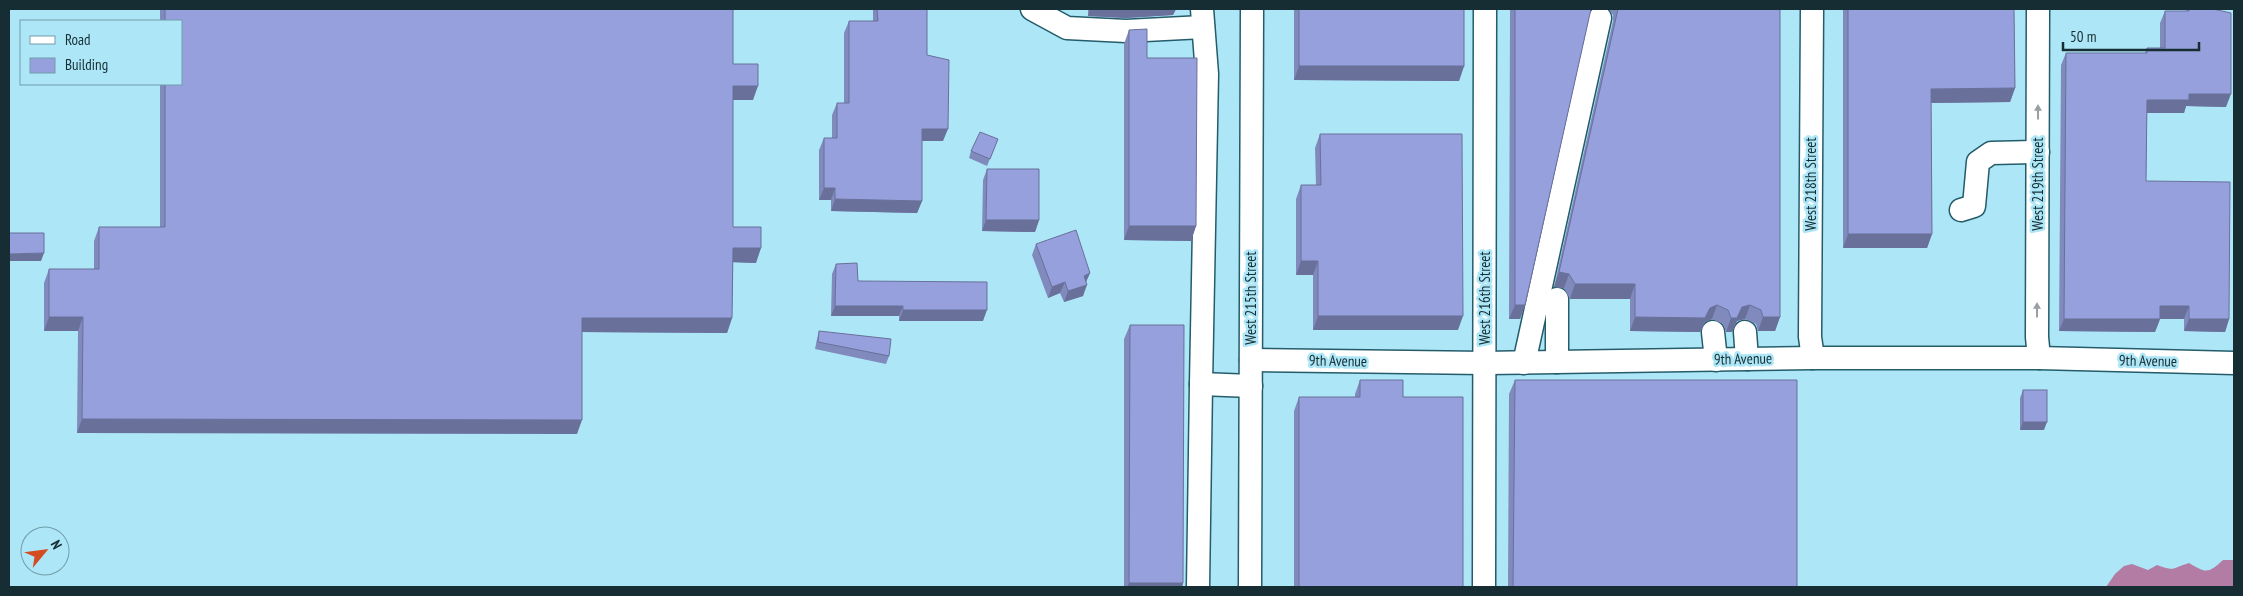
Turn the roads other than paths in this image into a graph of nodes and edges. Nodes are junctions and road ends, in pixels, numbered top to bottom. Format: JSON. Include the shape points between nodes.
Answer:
{"nodes":[{"id":1,"x":1032,"y":9,"type":"edge"},
{"id":2,"x":1252,"y":9,"type":"edge"},
{"id":3,"x":1485,"y":9,"type":"edge"},
{"id":4,"x":1812,"y":9,"type":"edge"},
{"id":5,"x":2038,"y":9,"type":"edge"},
{"id":6,"x":1202,"y":18,"type":"edge"},
{"id":7,"x":1600,"y":18,"type":"dead end"},
{"id":8,"x":2038,"y":152,"type":"junction"},
{"id":9,"x":1961,"y":210,"type":"dead end"},
{"id":10,"x":1558,"y":298,"type":"dead end"},
{"id":11,"x":1713,"y":332,"type":"dead end"},
{"id":12,"x":1745,"y":332,"type":"dead end"},
{"id":13,"x":1813,"y":358,"type":"junction"},
{"id":14,"x":2039,"y":358,"type":"junction"},
{"id":15,"x":1747,"y":359,"type":"junction"},
{"id":16,"x":1251,"y":360,"type":"junction"},
{"id":17,"x":1716,"y":360,"type":"junction"},
{"id":18,"x":1557,"y":362,"type":"junction"},
{"id":19,"x":1524,"y":363,"type":"junction"},
{"id":20,"x":2234,"y":363,"type":"edge"},
{"id":21,"x":1484,"y":364,"type":"junction"},
{"id":22,"x":1200,"y":384,"type":"junction"},
{"id":23,"x":1251,"y":386,"type":"junction"},
{"id":24,"x":1198,"y":587,"type":"edge"},
{"id":25,"x":1250,"y":587,"type":"edge"},
{"id":26,"x":1484,"y":587,"type":"edge"}],
"edges":[{"from":1,"to":6,"type":"street","via":[[1067,28],[1126,31]]},
{"from":2,"to":16,"type":"street","name":"West 215th Street"},
{"from":3,"to":21,"type":"street","name":"West 216th Street"},
{"from":4,"to":13,"type":"street","name":"West 218th Street","via":[[1810,337]]},
{"from":8,"to":5,"type":"street","name":"West 219th Street","one_way":true},
{"from":6,"to":22,"type":"street","via":[[1207,74]]},
{"from":7,"to":19,"type":"street"},
{"from":8,"to":9,"type":"street","via":[[1991,153],[1978,162],[1974,206]]},
{"from":14,"to":8,"type":"street","name":"West 219th Street","one_way":true},
{"from":10,"to":18,"type":"street"},
{"from":11,"to":17,"type":"street"},
{"from":12,"to":15,"type":"street"},
{"from":13,"to":14,"type":"street","name":"9th Avenue"},
{"from":13,"to":15,"type":"street","name":"9th Avenue"},
{"from":14,"to":20,"type":"street","name":"9th Avenue"},
{"from":15,"to":17,"type":"street","name":"9th Avenue"},
{"from":16,"to":21,"type":"street","name":"9th Avenue"},
{"from":16,"to":23,"type":"street","name":"West 215th Street"},
{"from":17,"to":18,"type":"street","name":"9th Avenue"},
{"from":18,"to":19,"type":"street","name":"9th Avenue"},
{"from":19,"to":21,"type":"street","name":"9th Avenue"},
{"from":21,"to":26,"type":"street","name":"West 216th Street"},
{"from":22,"to":23,"type":"street"},
{"from":22,"to":24,"type":"street"},
{"from":23,"to":25,"type":"street","name":"West 215th Street"}]}
